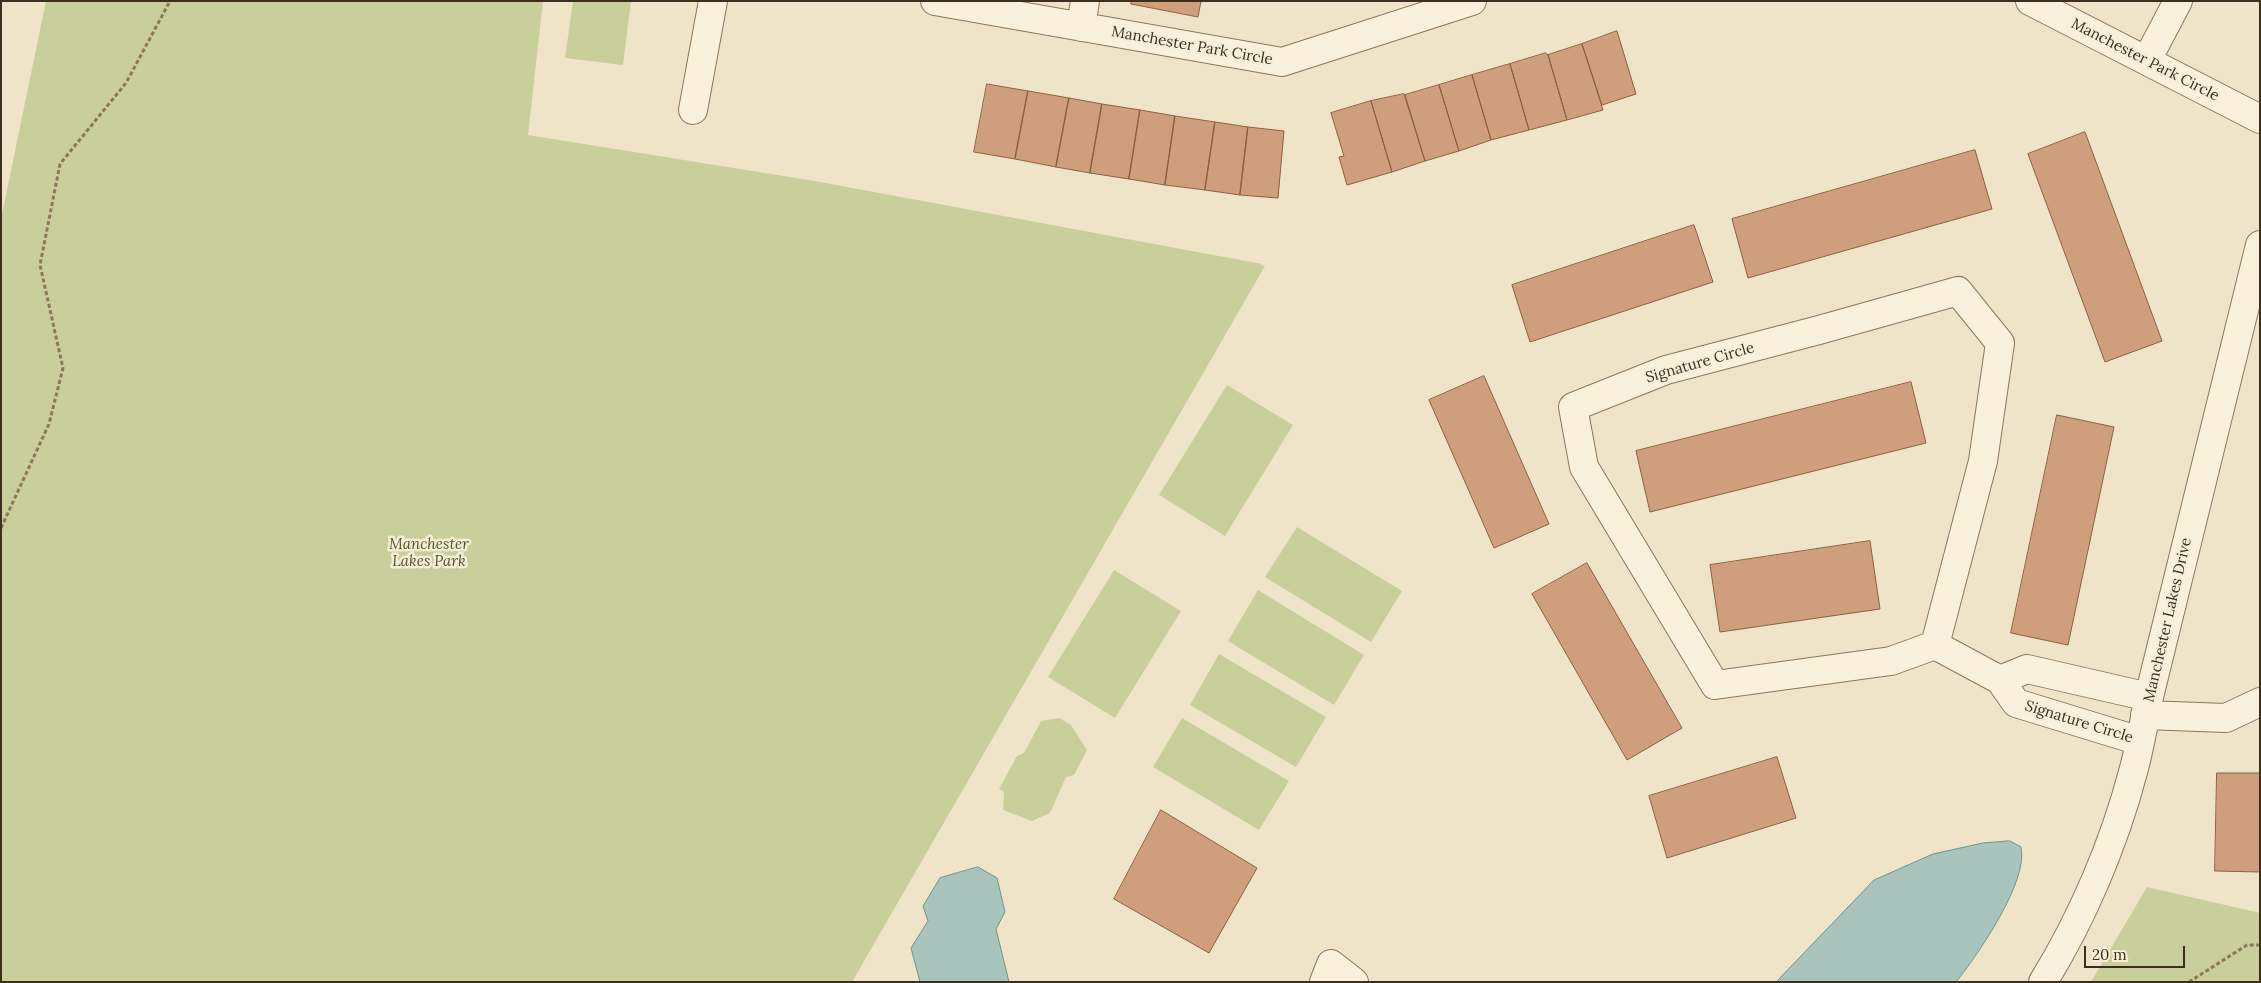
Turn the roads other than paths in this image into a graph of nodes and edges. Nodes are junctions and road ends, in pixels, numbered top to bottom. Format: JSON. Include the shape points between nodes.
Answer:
{"nodes":[{"id":1,"x":713,"y":1,"type":"edge"},
{"id":2,"x":936,"y":1,"type":"edge"},
{"id":3,"x":1472,"y":1,"type":"edge"},
{"id":4,"x":2030,"y":1,"type":"edge"},
{"id":5,"x":2178,"y":1,"type":"edge"},
{"id":6,"x":1083,"y":14,"type":"edge"},
{"id":7,"x":2146,"y":60,"type":"junction"},
{"id":8,"x":693,"y":110,"type":"dead end"},
{"id":9,"x":2260,"y":119,"type":"edge"},
{"id":10,"x":2260,"y":245,"type":"edge"},
{"id":11,"x":1935,"y":644,"type":"junction"},
{"id":12,"x":2000,"y":680,"type":"junction"},
{"id":13,"x":2260,"y":702,"type":"edge"},
{"id":14,"x":2145,"y":718,"type":"junction"},
{"id":15,"x":1324,"y":982,"type":"edge"},
{"id":16,"x":1354,"y":982,"type":"edge"},
{"id":17,"x":2042,"y":982,"type":"edge"}],
"edges":[{"from":1,"to":8,"type":"street"},
{"from":2,"to":6,"type":"street","name":"Manchester Park Circle"},
{"from":3,"to":6,"type":"street","name":"Manchester Park Circle","via":[[1282,62]]},
{"from":4,"to":7,"type":"street","name":"Manchester Park Circle"},
{"from":5,"to":7,"type":"street"},
{"from":7,"to":9,"type":"street","name":"Manchester Park Circle"},
{"from":10,"to":14,"type":"street","name":"Manchester Lakes Drive"},
{"from":11,"to":11,"type":"street","name":"Signature Circle","via":[[1983,461],[2000,343],[1958,291],[1666,370],[1573,407],[1584,467],[1715,685],[1891,661]]},
{"from":11,"to":12,"type":"street","name":"Signature Circle"},
{"from":12,"to":14,"type":"street","via":[[2027,669]]},
{"from":12,"to":14,"type":"street","name":"Signature Circle","via":[[2016,703]]},
{"from":13,"to":14,"type":"street","via":[[2226,718]]},
{"from":14,"to":17,"type":"street","name":"Manchester Lakes Drive","via":[[2133,773],[2099,873],[2064,948]]},
{"from":15,"to":16,"type":"street","via":[[1331,964]]}]}
